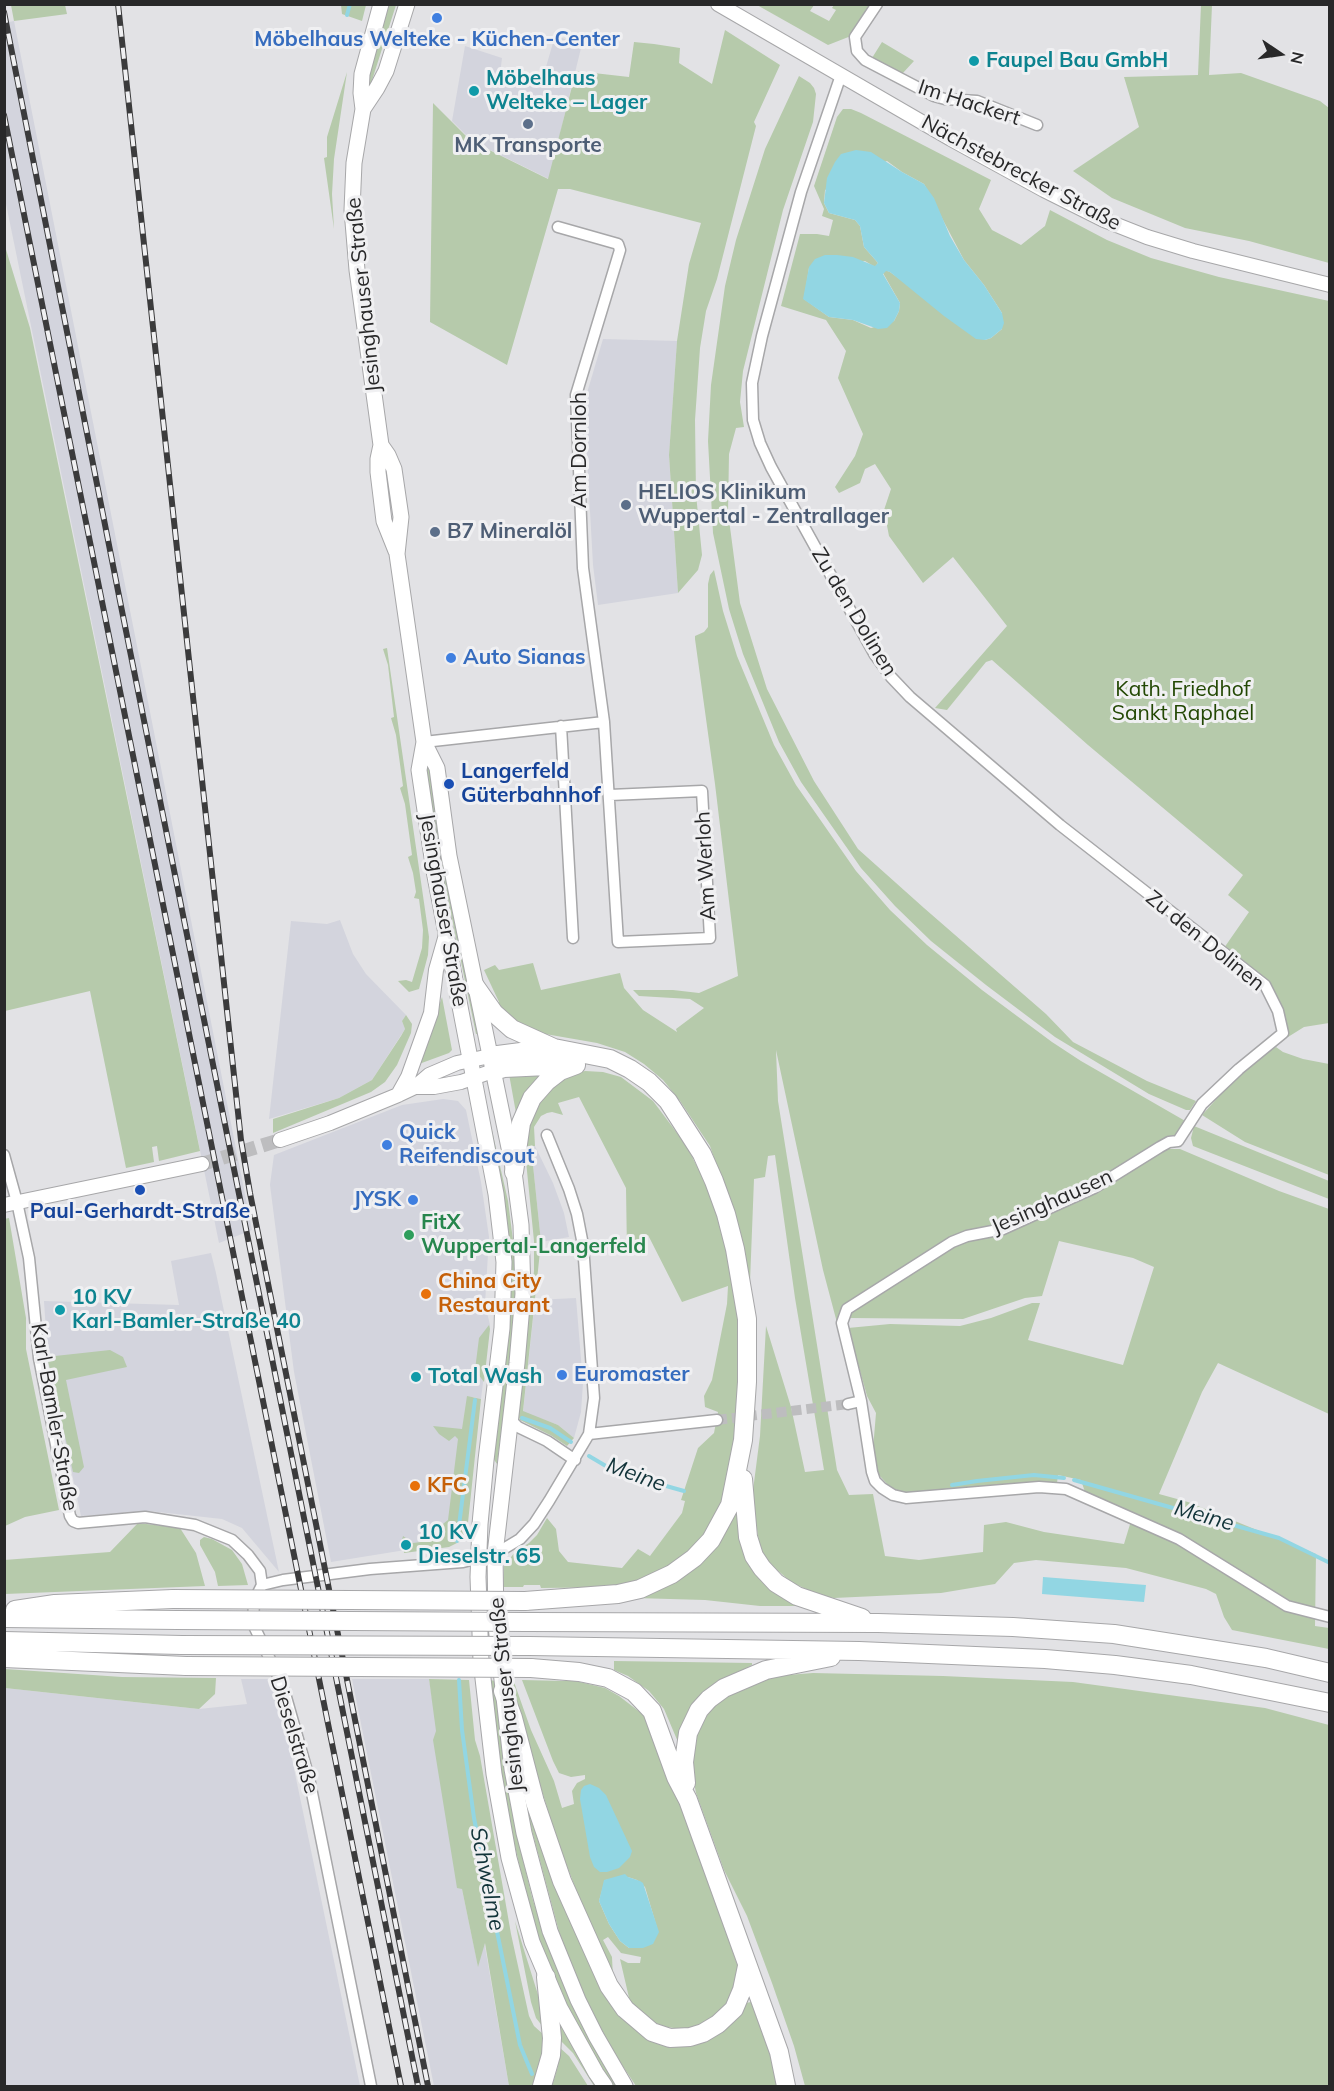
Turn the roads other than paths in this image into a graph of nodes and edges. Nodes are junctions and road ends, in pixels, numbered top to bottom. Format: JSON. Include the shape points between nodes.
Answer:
{"nodes":[{"id":1,"x":381,"y":4,"type":"edge"},
{"id":2,"x":407,"y":4,"type":"edge"},
{"id":3,"x":718,"y":4,"type":"edge"},
{"id":4,"x":877,"y":4,"type":"edge"},
{"id":5,"x":841,"y":75,"type":"junction"},
{"id":6,"x":363,"y":109,"type":"junction"},
{"id":7,"x":1037,"y":125,"type":"dead end"},
{"id":8,"x":558,"y":227,"type":"dead end"},
{"id":9,"x":1329,"y":285,"type":"edge"},
{"id":10,"x":604,"y":722,"type":"junction"},
{"id":11,"x":561,"y":726,"type":"junction"},
{"id":12,"x":424,"y":742,"type":"junction"},
{"id":13,"x":610,"y":795,"type":"junction"},
{"id":14,"x":446,"y":935,"type":"junction"},
{"id":15,"x":573,"y":938,"type":"dead end"},
{"id":16,"x":475,"y":986,"type":"junction"},
{"id":17,"x":1282,"y":1034,"type":"joint"},
{"id":18,"x":554,"y":1048,"type":"junction"},
{"id":19,"x":470,"y":1059,"type":"junction"},
{"id":20,"x":610,"y":1059,"type":"junction"},
{"id":21,"x":491,"y":1063,"type":"junction"},
{"id":22,"x":576,"y":1065,"type":"junction"},
{"id":23,"x":473,"y":1078,"type":"junction"},
{"id":24,"x":415,"y":1087,"type":"junction"},
{"id":25,"x":398,"y":1095,"type":"junction"},
{"id":26,"x":547,"y":1135,"type":"dead end"},
{"id":27,"x":280,"y":1140,"type":"tunnel mouth"},
{"id":28,"x":4,"y":1155,"type":"edge"},
{"id":29,"x":202,"y":1164,"type":"tunnel mouth"},
{"id":30,"x":514,"y":1172,"type":"junction"},
{"id":31,"x":11,"y":1204,"type":"edge"},
{"id":32,"x":861,"y":1401,"type":"junction"},
{"id":33,"x":848,"y":1404,"type":"tunnel mouth"},
{"id":34,"x":510,"y":1419,"type":"junction"},
{"id":35,"x":717,"y":1420,"type":"tunnel mouth"},
{"id":36,"x":589,"y":1434,"type":"junction"},
{"id":37,"x":743,"y":1440,"type":"junction"},
{"id":38,"x":575,"y":1460,"type":"junction"},
{"id":39,"x":487,"y":1556,"type":"junction"},
{"id":40,"x":262,"y":1585,"type":"junction"},
{"id":41,"x":4,"y":1611,"type":"edge"},
{"id":42,"x":1329,"y":1617,"type":"edge"},
{"id":43,"x":4,"y":1618,"type":"edge"},
{"id":44,"x":878,"y":1623,"type":"junction"},
{"id":45,"x":4,"y":1641,"type":"edge"},
{"id":46,"x":859,"y":1650,"type":"junction"},
{"id":47,"x":4,"y":1658,"type":"edge"},
{"id":48,"x":1329,"y":1673,"type":"edge"},
{"id":49,"x":502,"y":1691,"type":"junction"},
{"id":50,"x":1329,"y":1702,"type":"edge"},
{"id":51,"x":688,"y":1800,"type":"junction"},
{"id":52,"x":748,"y":1964,"type":"junction"},
{"id":53,"x":546,"y":1977,"type":"junction"},
{"id":54,"x":779,"y":2052,"type":"junction"},
{"id":55,"x":371,"y":2086,"type":"edge"},
{"id":56,"x":542,"y":2086,"type":"edge"},
{"id":57,"x":605,"y":2086,"type":"edge"},
{"id":58,"x":625,"y":2086,"type":"edge"},
{"id":59,"x":786,"y":2086,"type":"edge"},
{"id":60,"x":797,"y":2086,"type":"edge"}],
"edges":[{"from":1,"to":6,"type":"main road","name":"Jesinghauser Straße","via":[[362,74]]},
{"from":2,"to":6,"type":"main road","name":"Jesinghauser Straße","via":[[386,71]]},
{"from":3,"to":5,"type":"main road","name":"Nächstebrecker Straße"},
{"from":4,"to":7,"type":"street","name":"Im Hackert","via":[[855,37],[856,51],[865,60],[934,96],[977,101]]},
{"from":5,"to":9,"type":"main road","name":"Nächstebrecker Straße","via":[[1104,220],[1193,251]]},
{"from":5,"to":17,"type":"street","name":"Zu den Dolinen","via":[[801,192],[752,383],[753,420],[771,467],[891,677],[1060,825],[1264,985],[1278,1011]]},
{"from":6,"to":12,"type":"main road","name":"Jesinghauser Straße","via":[[354,163],[352,210],[357,270],[381,445],[394,469],[401,517],[397,554]]},
{"from":8,"to":10,"type":"street","name":"Am Dornloh","via":[[618,244],[620,250],[576,395],[583,568]]},
{"from":10,"to":11,"type":"street"},
{"from":10,"to":13,"type":"street","name":"Am Werloh"},
{"from":11,"to":12,"type":"street"},
{"from":11,"to":15,"type":"street"},
{"from":12,"to":14,"type":"main road","name":"Jesinghauser Straße","via":[[420,770]]},
{"from":12,"to":16,"type":"main road","name":"Jesinghauser Straße","via":[[437,768],[449,856]]},
{"from":13,"to":13,"type":"street","name":"Am Werloh","via":[[702,791],[710,938],[618,942]]},
{"from":14,"to":19,"type":"main road","name":"Jesinghauser Straße"},
{"from":14,"to":25,"type":"main road","via":[[436,970],[431,1013]]},
{"from":16,"to":18,"type":"highway","via":[[494,1013],[512,1029]]},
{"from":16,"to":21,"type":"main road","name":"Jesinghauser Straße"},
{"from":17,"to":32,"type":"street","name":"Jesinghausen","via":[[1203,1104],[1178,1141],[1160,1147],[1094,1188],[1034,1215],[952,1242],[847,1309],[842,1323]]},
{"from":18,"to":20,"type":"highway"},
{"from":18,"to":21,"type":"highway"},
{"from":19,"to":21,"type":"main road"},
{"from":19,"to":23,"type":"main road","name":"Jesinghauser Straße"},
{"from":19,"to":24,"type":"main road","via":[[429,1075]]},
{"from":20,"to":22,"type":"highway"},
{"from":20,"to":37,"type":"highway","via":[[649,1082],[668,1101],[702,1154],[726,1214],[747,1319]]},
{"from":21,"to":22,"type":"highway","via":[[504,1068]]},
{"from":21,"to":23,"type":"main road"},
{"from":21,"to":30,"type":"main road","name":"Jesinghauser Straße"},
{"from":22,"to":30,"type":"highway","via":[[560,1071],[532,1098],[521,1123]]},
{"from":23,"to":24,"type":"main road","via":[[435,1087]]},
{"from":23,"to":39,"type":"main road","name":"Jesinghauser Straße","via":[[496,1194],[504,1262],[502,1328],[486,1460]]},
{"from":24,"to":25,"type":"main road"},
{"from":25,"to":27,"type":"main road"},
{"from":26,"to":36,"type":"street","via":[[569,1189],[584,1245],[594,1398]]},
{"from":28,"to":31,"type":"street"},
{"from":29,"to":31,"type":"main road"},
{"from":30,"to":34,"type":"main road","name":"Jesinghauser Straße","via":[[522,1226],[523,1294]]},
{"from":31,"to":40,"type":"street","name":"Karl-Bamler-Straße","via":[[29,1258],[39,1358],[73,1521],[78,1524],[145,1517],[195,1525],[232,1540],[260,1571]]},
{"from":32,"to":33,"type":"street"},
{"from":32,"to":42,"type":"street","name":"Jesinghausen","via":[[875,1481],[893,1495],[906,1498],[1039,1487],[1066,1490],[1179,1539],[1287,1606]]},
{"from":34,"to":38,"type":"street"},
{"from":34,"to":39,"type":"main road","name":"Jesinghauser Straße"},
{"from":35,"to":36,"type":"street"},
{"from":36,"to":38,"type":"street"},
{"from":37,"to":41,"type":"highway","bridge":true,"via":[[728,1512],[711,1540],[687,1564],[657,1582],[629,1592],[525,1601],[173,1599],[55,1604]]},
{"from":37,"to":44,"type":"highway","via":[[748,1537],[762,1569],[797,1596]]},
{"from":38,"to":39,"type":"street","via":[[534,1524],[520,1539]]},
{"from":39,"to":40,"type":"street"},
{"from":39,"to":49,"type":"main road","name":"Jesinghauser Straße"},
{"from":39,"to":53,"type":"main road","name":"Jesinghauser Straße","via":[[478,1614],[494,1774],[519,1901]]},
{"from":40,"to":55,"type":"street","name":"Dieselstraße","via":[[254,1600],[253,1624],[286,1697],[316,1808]]},
{"from":43,"to":44,"type":"highway","bridge":true},
{"from":44,"to":48,"type":"highway","via":[[1114,1634],[1266,1658]]},
{"from":45,"to":46,"type":"highway","bridge":true},
{"from":46,"to":50,"type":"highway","via":[[1116,1665]]},
{"from":46,"to":51,"type":"highway","via":[[765,1670],[730,1684],[709,1699],[694,1718],[686,1741]]},
{"from":47,"to":51,"type":"highway","bridge":true,"via":[[186,1666],[531,1668],[596,1675],[634,1692],[652,1711]]},
{"from":49,"to":52,"type":"highway","via":[[562,1881],[609,1986],[625,2009],[652,2032],[670,2038],[703,2033],[734,2009]]},
{"from":49,"to":58,"type":"main road","name":"Jesinghauser Straße","via":[[524,1833],[550,1931],[578,2000]]},
{"from":51,"to":52,"type":"highway"},
{"from":52,"to":54,"type":"highway"},
{"from":53,"to":56,"type":"highway","via":[[552,2038]]},
{"from":53,"to":57,"type":"main road","name":"Jesinghauser Straße"},
{"from":54,"to":59,"type":"highway"},
{"from":54,"to":60,"type":"highway"}]}
